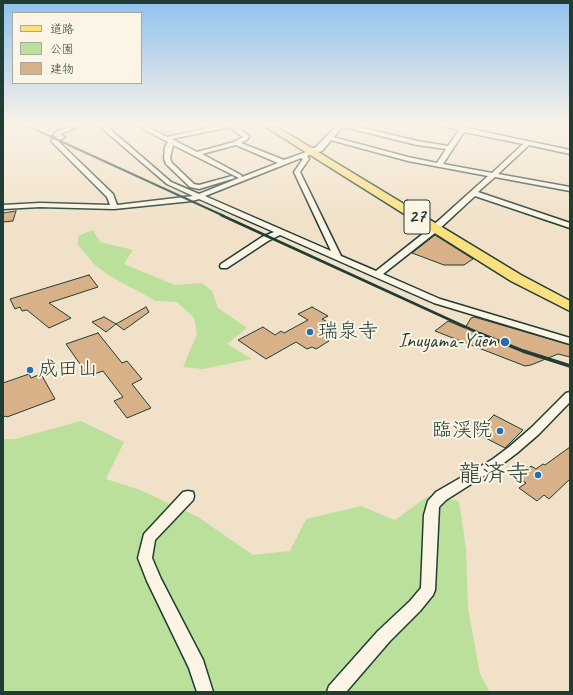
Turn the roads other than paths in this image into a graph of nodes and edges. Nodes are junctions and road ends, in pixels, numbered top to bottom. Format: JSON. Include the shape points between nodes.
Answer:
{"nodes":[{"id":1,"x":70,"y":156,"type":"edge"},
{"id":2,"x":138,"y":156,"type":"edge"},
{"id":3,"x":167,"y":156,"type":"edge"},
{"id":4,"x":201,"y":156,"type":"edge"},
{"id":5,"x":268,"y":156,"type":"edge"},
{"id":6,"x":301,"y":156,"type":"edge"},
{"id":7,"x":307,"y":156,"type":"edge"},
{"id":8,"x":311,"y":156,"type":"edge"},
{"id":9,"x":398,"y":156,"type":"edge"},
{"id":10,"x":445,"y":156,"type":"edge"},
{"id":11,"x":513,"y":156,"type":"edge"},
{"id":12,"x":284,"y":163,"type":"junction"},
{"id":13,"x":439,"y":165,"type":"junction"},
{"id":14,"x":493,"y":175,"type":"junction"},
{"id":15,"x":239,"y":176,"type":"junction"},
{"id":16,"x":570,"y":189,"type":"edge"},
{"id":17,"x":473,"y":193,"type":"junction"},
{"id":18,"x":199,"y":196,"type":"junction"},
{"id":19,"x":3,"y":207,"type":"edge"},
{"id":20,"x":114,"y":207,"type":"junction"},
{"id":21,"x":570,"y":226,"type":"edge"},
{"id":22,"x":434,"y":228,"type":"junction"},
{"id":23,"x":280,"y":232,"type":"junction"},
{"id":24,"x":338,"y":258,"type":"junction"},
{"id":25,"x":224,"y":266,"type":"dead end"},
{"id":26,"x":377,"y":275,"type":"junction"},
{"id":27,"x":570,"y":307,"type":"edge"},
{"id":28,"x":570,"y":341,"type":"edge"},
{"id":29,"x":570,"y":396,"type":"edge"},
{"id":30,"x":188,"y":496,"type":"dead end"},
{"id":31,"x":205,"y":692,"type":"edge"},
{"id":32,"x":335,"y":692,"type":"edge"}],
"edges":[{"from":1,"to":20,"type":"street","via":[[110,196]]},
{"from":2,"to":18,"type":"street","via":[[169,183]]},
{"from":3,"to":15,"type":"street","via":[[170,164],[192,186],[199,187]]},
{"from":4,"to":15,"type":"street"},
{"from":5,"to":12,"type":"street"},
{"from":6,"to":12,"type":"street"},
{"from":7,"to":24,"type":"street","via":[[297,170]]},
{"from":8,"to":22,"type":"main road","number":"27"},
{"from":9,"to":13,"type":"street"},
{"from":10,"to":13,"type":"street"},
{"from":11,"to":14,"type":"street"},
{"from":12,"to":15,"type":"street"},
{"from":12,"to":18,"type":"street"},
{"from":13,"to":14,"type":"street"},
{"from":14,"to":16,"type":"street"},
{"from":14,"to":17,"type":"street"},
{"from":17,"to":21,"type":"street"},
{"from":17,"to":22,"type":"street"},
{"from":18,"to":20,"type":"street"},
{"from":18,"to":23,"type":"street"},
{"from":19,"to":20,"type":"street"},
{"from":22,"to":26,"type":"street"},
{"from":22,"to":27,"type":"main road","number":"27","via":[[516,278]]},
{"from":23,"to":24,"type":"street"},
{"from":23,"to":25,"type":"street"},
{"from":24,"to":26,"type":"street"},
{"from":26,"to":28,"type":"street","via":[[437,301]]},
{"from":29,"to":32,"type":"street","via":[[513,450],[441,496],[433,505],[428,590]]},
{"from":30,"to":31,"type":"street","via":[[149,538],[145,558],[197,666]]}]}
